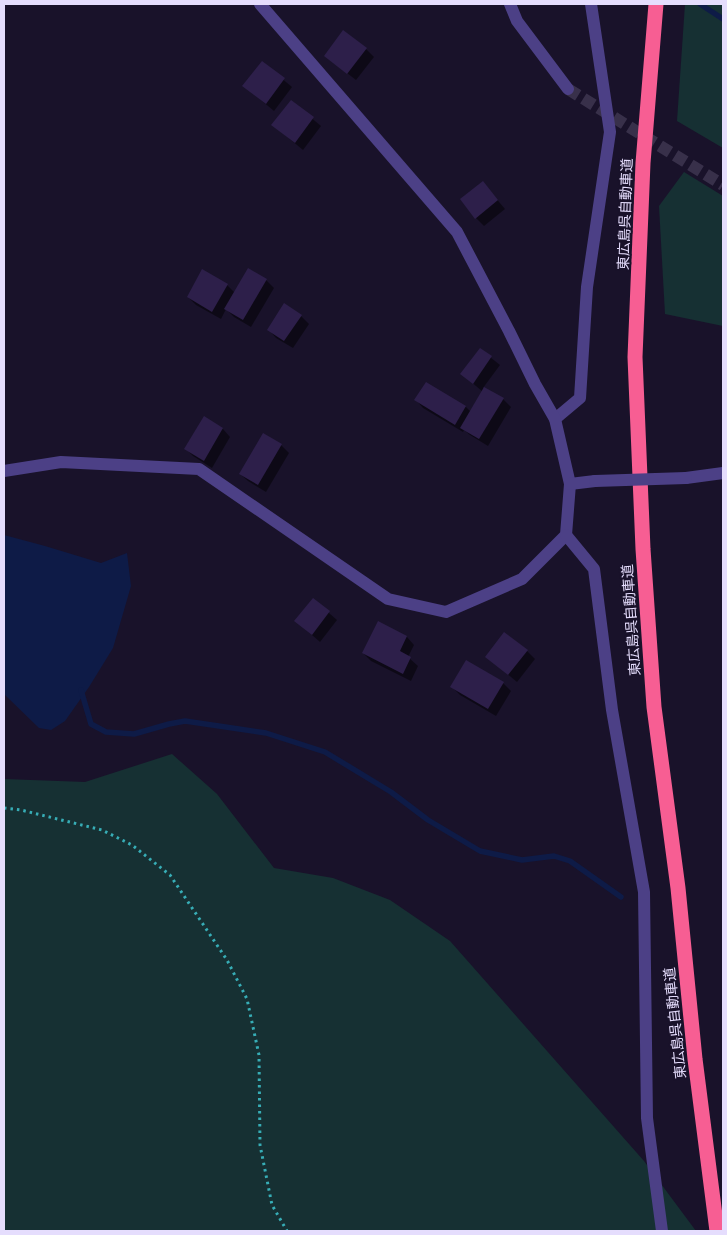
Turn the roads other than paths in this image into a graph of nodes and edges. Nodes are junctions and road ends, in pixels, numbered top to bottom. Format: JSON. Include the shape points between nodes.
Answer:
{"nodes":[{"id":1,"x":260,"y":4,"type":"edge"},
{"id":2,"x":510,"y":4,"type":"edge"},
{"id":3,"x":591,"y":4,"type":"edge"},
{"id":4,"x":656,"y":4,"type":"edge"},
{"id":5,"x":568,"y":89,"type":"tunnel mouth"},
{"id":6,"x":554,"y":419,"type":"junction"},
{"id":7,"x":4,"y":471,"type":"edge"},
{"id":8,"x":723,"y":473,"type":"edge"},
{"id":9,"x":570,"y":484,"type":"junction"},
{"id":10,"x":566,"y":535,"type":"junction"},
{"id":11,"x":662,"y":1231,"type":"edge"},
{"id":12,"x":718,"y":1231,"type":"edge"}],
"edges":[{"from":1,"to":6,"type":"street","via":[[457,232]]},
{"from":2,"to":5,"type":"street","via":[[517,21]]},
{"from":3,"to":6,"type":"street","via":[[610,132],[587,287],[580,398]]},
{"from":4,"to":12,"type":"highway","name":"東広島呉自動車道","via":[[643,162],[635,357],[643,549],[654,707]]},
{"from":6,"to":9,"type":"street"},
{"from":7,"to":10,"type":"street","via":[[61,462],[199,469],[388,599],[446,612],[522,579]]},
{"from":8,"to":9,"type":"street","bridge":true},
{"from":9,"to":10,"type":"street"},
{"from":10,"to":11,"type":"street","via":[[594,569],[612,710],[644,892],[647,1118]]}]}
